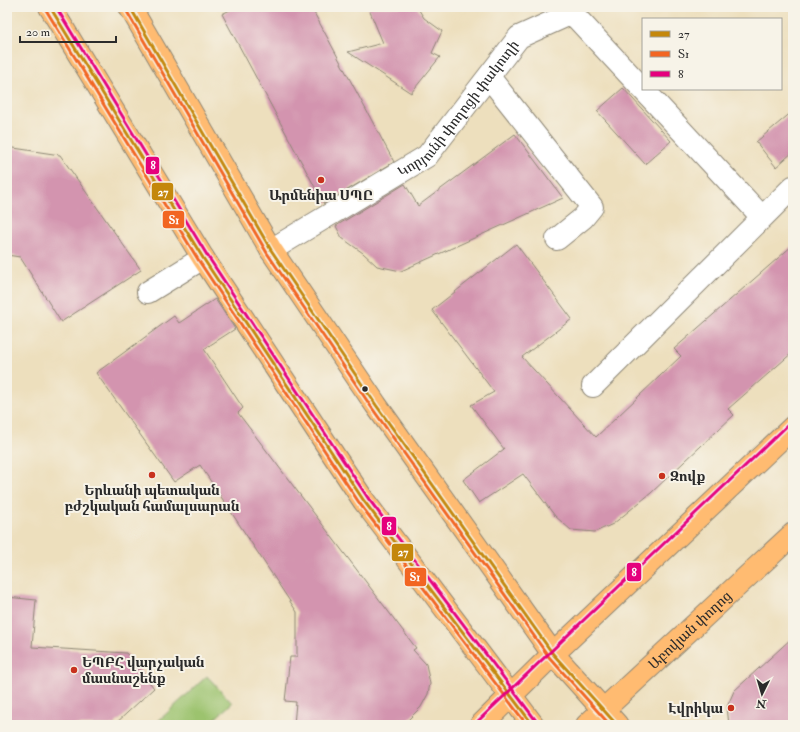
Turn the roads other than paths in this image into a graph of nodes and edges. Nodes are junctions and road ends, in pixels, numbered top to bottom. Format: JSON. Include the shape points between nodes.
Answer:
{"nodes":[{"id":1,"x":50,"y":7,"type":"edge"},
{"id":2,"x":130,"y":7,"type":"edge"},
{"id":3,"x":489,"y":77,"type":"junction"},
{"id":4,"x":642,"y":88,"type":"edge"},
{"id":5,"x":644,"y":90,"type":"edge"},
{"id":6,"x":793,"y":187,"type":"edge"},
{"id":7,"x":762,"y":217,"type":"junction"},
{"id":8,"x":557,"y":239,"type":"dead end"},
{"id":9,"x":271,"y":250,"type":"junction"},
{"id":10,"x":203,"y":258,"type":"junction"},
{"id":11,"x":148,"y":292,"type":"dead end"},
{"id":12,"x":593,"y":386,"type":"dead end"},
{"id":13,"x":793,"y":427,"type":"edge"},
{"id":14,"x":793,"y":534,"type":"edge"},
{"id":15,"x":553,"y":654,"type":"junction"},
{"id":16,"x":510,"y":696,"type":"junction"},
{"id":17,"x":610,"y":718,"type":"edge"},
{"id":18,"x":481,"y":725,"type":"edge"},
{"id":19,"x":533,"y":725,"type":"edge"},
{"id":20,"x":587,"y":725,"type":"edge"}],
"edges":[{"from":1,"to":10,"type":"main road"},
{"from":2,"to":9,"type":"main road"},
{"from":3,"to":4,"type":"street","name":"Կորյունի փողոցի փակուղի","via":[[519,37],[572,13]]},
{"from":3,"to":8,"type":"street","via":[[592,208]]},
{"from":3,"to":9,"type":"street","name":"Կորյունի փողոցի փակուղի","via":[[428,156]]},
{"from":5,"to":7,"type":"street","name":"Կորյունի փողոցի փակուղի"},
{"from":6,"to":7,"type":"street"},
{"from":7,"to":12,"type":"street"},
{"from":9,"to":15,"type":"main road","via":[[376,405]]},
{"from":10,"to":11,"type":"street"},
{"from":10,"to":16,"type":"main road","via":[[364,501]]},
{"from":13,"to":15,"type":"main road"},
{"from":14,"to":17,"type":"main road","name":"Աբովյան փողոց"},
{"from":15,"to":16,"type":"main road"},
{"from":15,"to":17,"type":"main road"},
{"from":16,"to":18,"type":"main road"},
{"from":16,"to":19,"type":"main road"},
{"from":17,"to":20,"type":"main road","name":"Աբովյան փողոց"}]}
